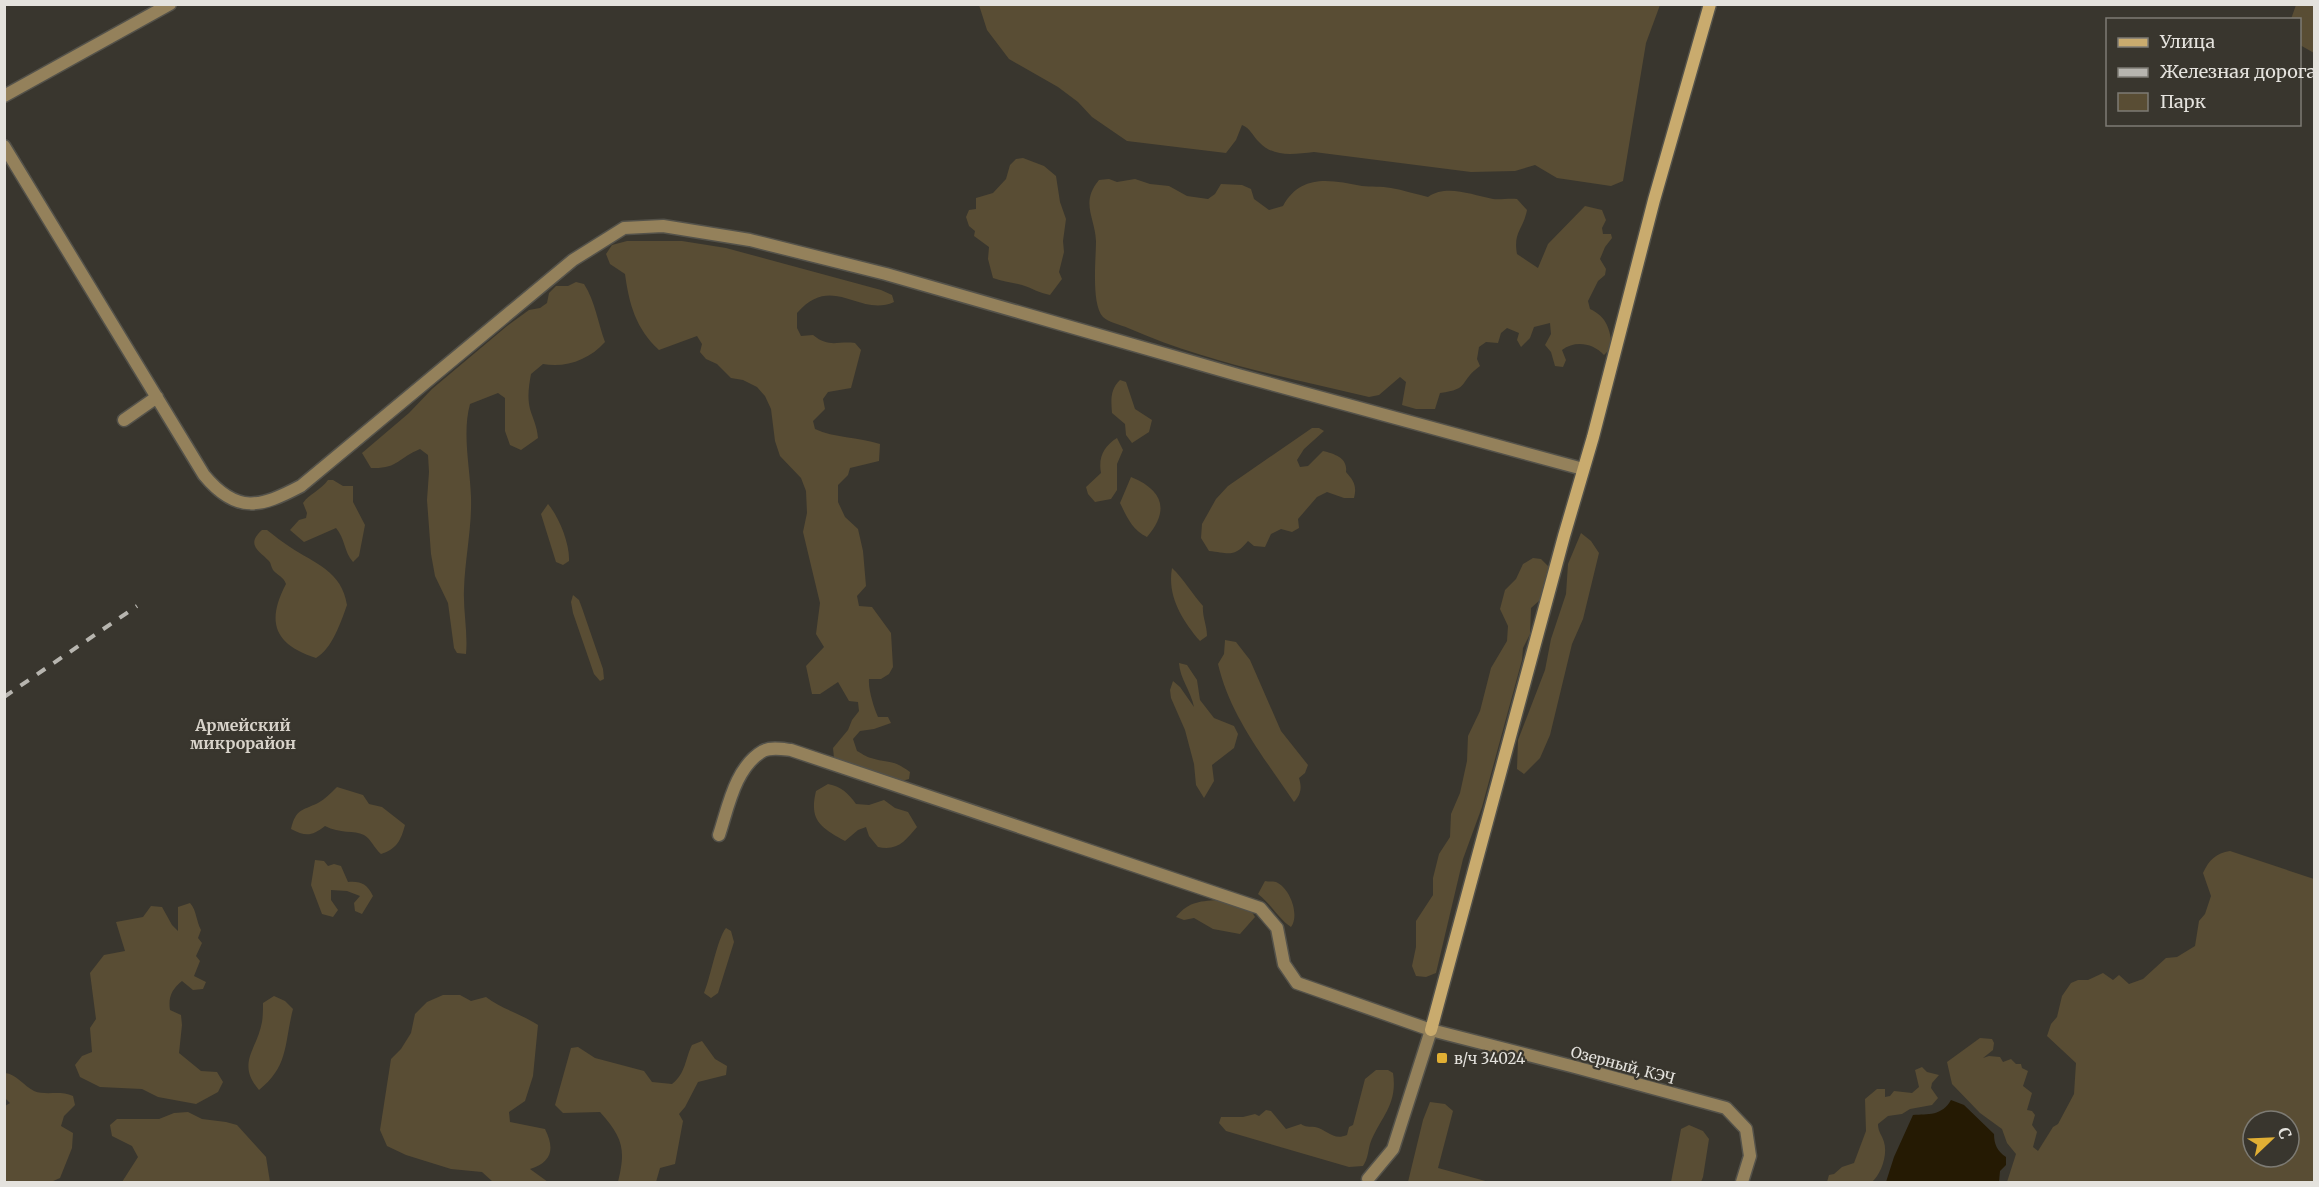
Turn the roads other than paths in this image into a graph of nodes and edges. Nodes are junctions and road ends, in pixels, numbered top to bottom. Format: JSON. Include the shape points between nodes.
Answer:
{"nodes":[{"id":1,"x":170,"y":4,"type":"edge"},
{"id":2,"x":1710,"y":4,"type":"edge"},
{"id":3,"x":4,"y":96,"type":"edge"},
{"id":4,"x":4,"y":146,"type":"edge"},
{"id":5,"x":157,"y":397,"type":"junction"},
{"id":6,"x":124,"y":420,"type":"dead end"},
{"id":7,"x":1583,"y":469,"type":"junction"},
{"id":8,"x":718,"y":835,"type":"dead end"},
{"id":9,"x":1431,"y":1030,"type":"junction"},
{"id":10,"x":1368,"y":1179,"type":"dead end"},
{"id":11,"x":1742,"y":1182,"type":"edge"}],
"edges":[{"from":1,"to":3,"type":"street"},
{"from":2,"to":7,"type":"street"},
{"from":4,"to":5,"type":"street"},
{"from":5,"to":6,"type":"street"},
{"from":5,"to":7,"type":"street","via":[[214,487],[226,497],[248,505],[273,501],[301,486],[573,260],[624,228],[663,226],[750,240],[886,274]]},
{"from":7,"to":9,"type":"street"},
{"from":8,"to":9,"type":"street","name":"Озерный, КЭЧ","via":[[743,770],[763,751],[791,750],[1260,908],[1277,928],[1284,964],[1297,983]]},
{"from":9,"to":10,"type":"street","via":[[1393,1149]]},
{"from":9,"to":11,"type":"street","name":"Озерный, КЭЧ","via":[[1726,1108],[1746,1129],[1750,1156]]}]}
